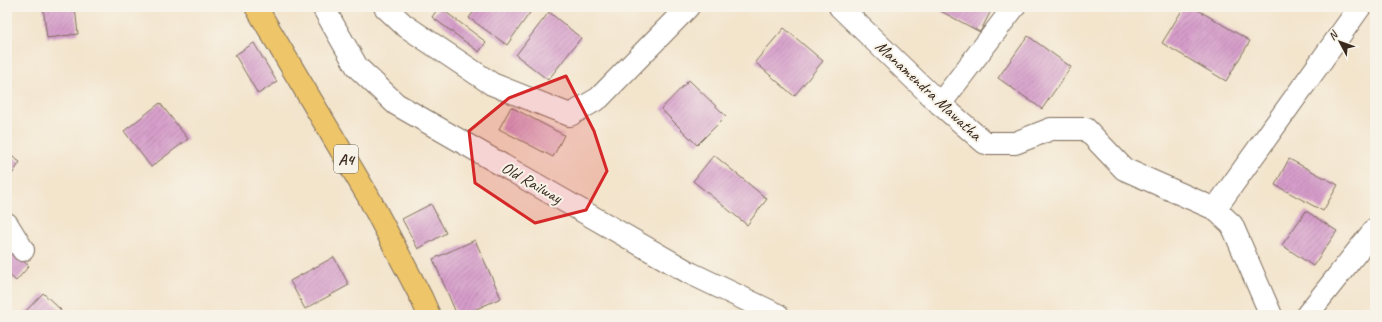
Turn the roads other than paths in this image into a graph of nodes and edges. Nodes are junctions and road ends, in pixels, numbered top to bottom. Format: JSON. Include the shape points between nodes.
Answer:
{"nodes":[{"id":1,"x":256,"y":7,"type":"edge"},
{"id":2,"x":323,"y":7,"type":"edge"},
{"id":3,"x":385,"y":7,"type":"edge"},
{"id":4,"x":688,"y":7,"type":"edge"},
{"id":5,"x":840,"y":7,"type":"edge"},
{"id":6,"x":1014,"y":7,"type":"edge"},
{"id":7,"x":1360,"y":7,"type":"edge"},
{"id":8,"x":940,"y":104,"type":"junction"},
{"id":9,"x":1216,"y":209,"type":"junction"},
{"id":10,"x":7,"y":224,"type":"edge"},
{"id":11,"x":1375,"y":229,"type":"edge"},
{"id":12,"x":23,"y":250,"type":"dead end"},
{"id":13,"x":429,"y":315,"type":"edge"},
{"id":14,"x":778,"y":315,"type":"edge"},
{"id":15,"x":1271,"y":315,"type":"edge"},
{"id":16,"x":1307,"y":315,"type":"edge"}],
"edges":[{"from":1,"to":13,"type":"highway","number":"A4","via":[[368,196]]},
{"from":2,"to":14,"type":"street","name":"Old Railway","via":[[357,68],[396,104],[690,273]]},
{"from":3,"to":4,"type":"street","via":[[404,25],[492,84],[570,115],[599,98]]},
{"from":5,"to":8,"type":"street","name":"Manamendra Mawatha"},
{"from":6,"to":8,"type":"street"},
{"from":7,"to":9,"type":"street"},
{"from":8,"to":9,"type":"street","name":"Manamendra Mawatha","via":[[985,143],[1015,143],[1051,128],[1086,129],[1124,169]]},
{"from":9,"to":15,"type":"street","name":"Manamendra Mawatha","via":[[1232,225]]},
{"from":10,"to":12,"type":"street"},
{"from":11,"to":16,"type":"street"}]}
